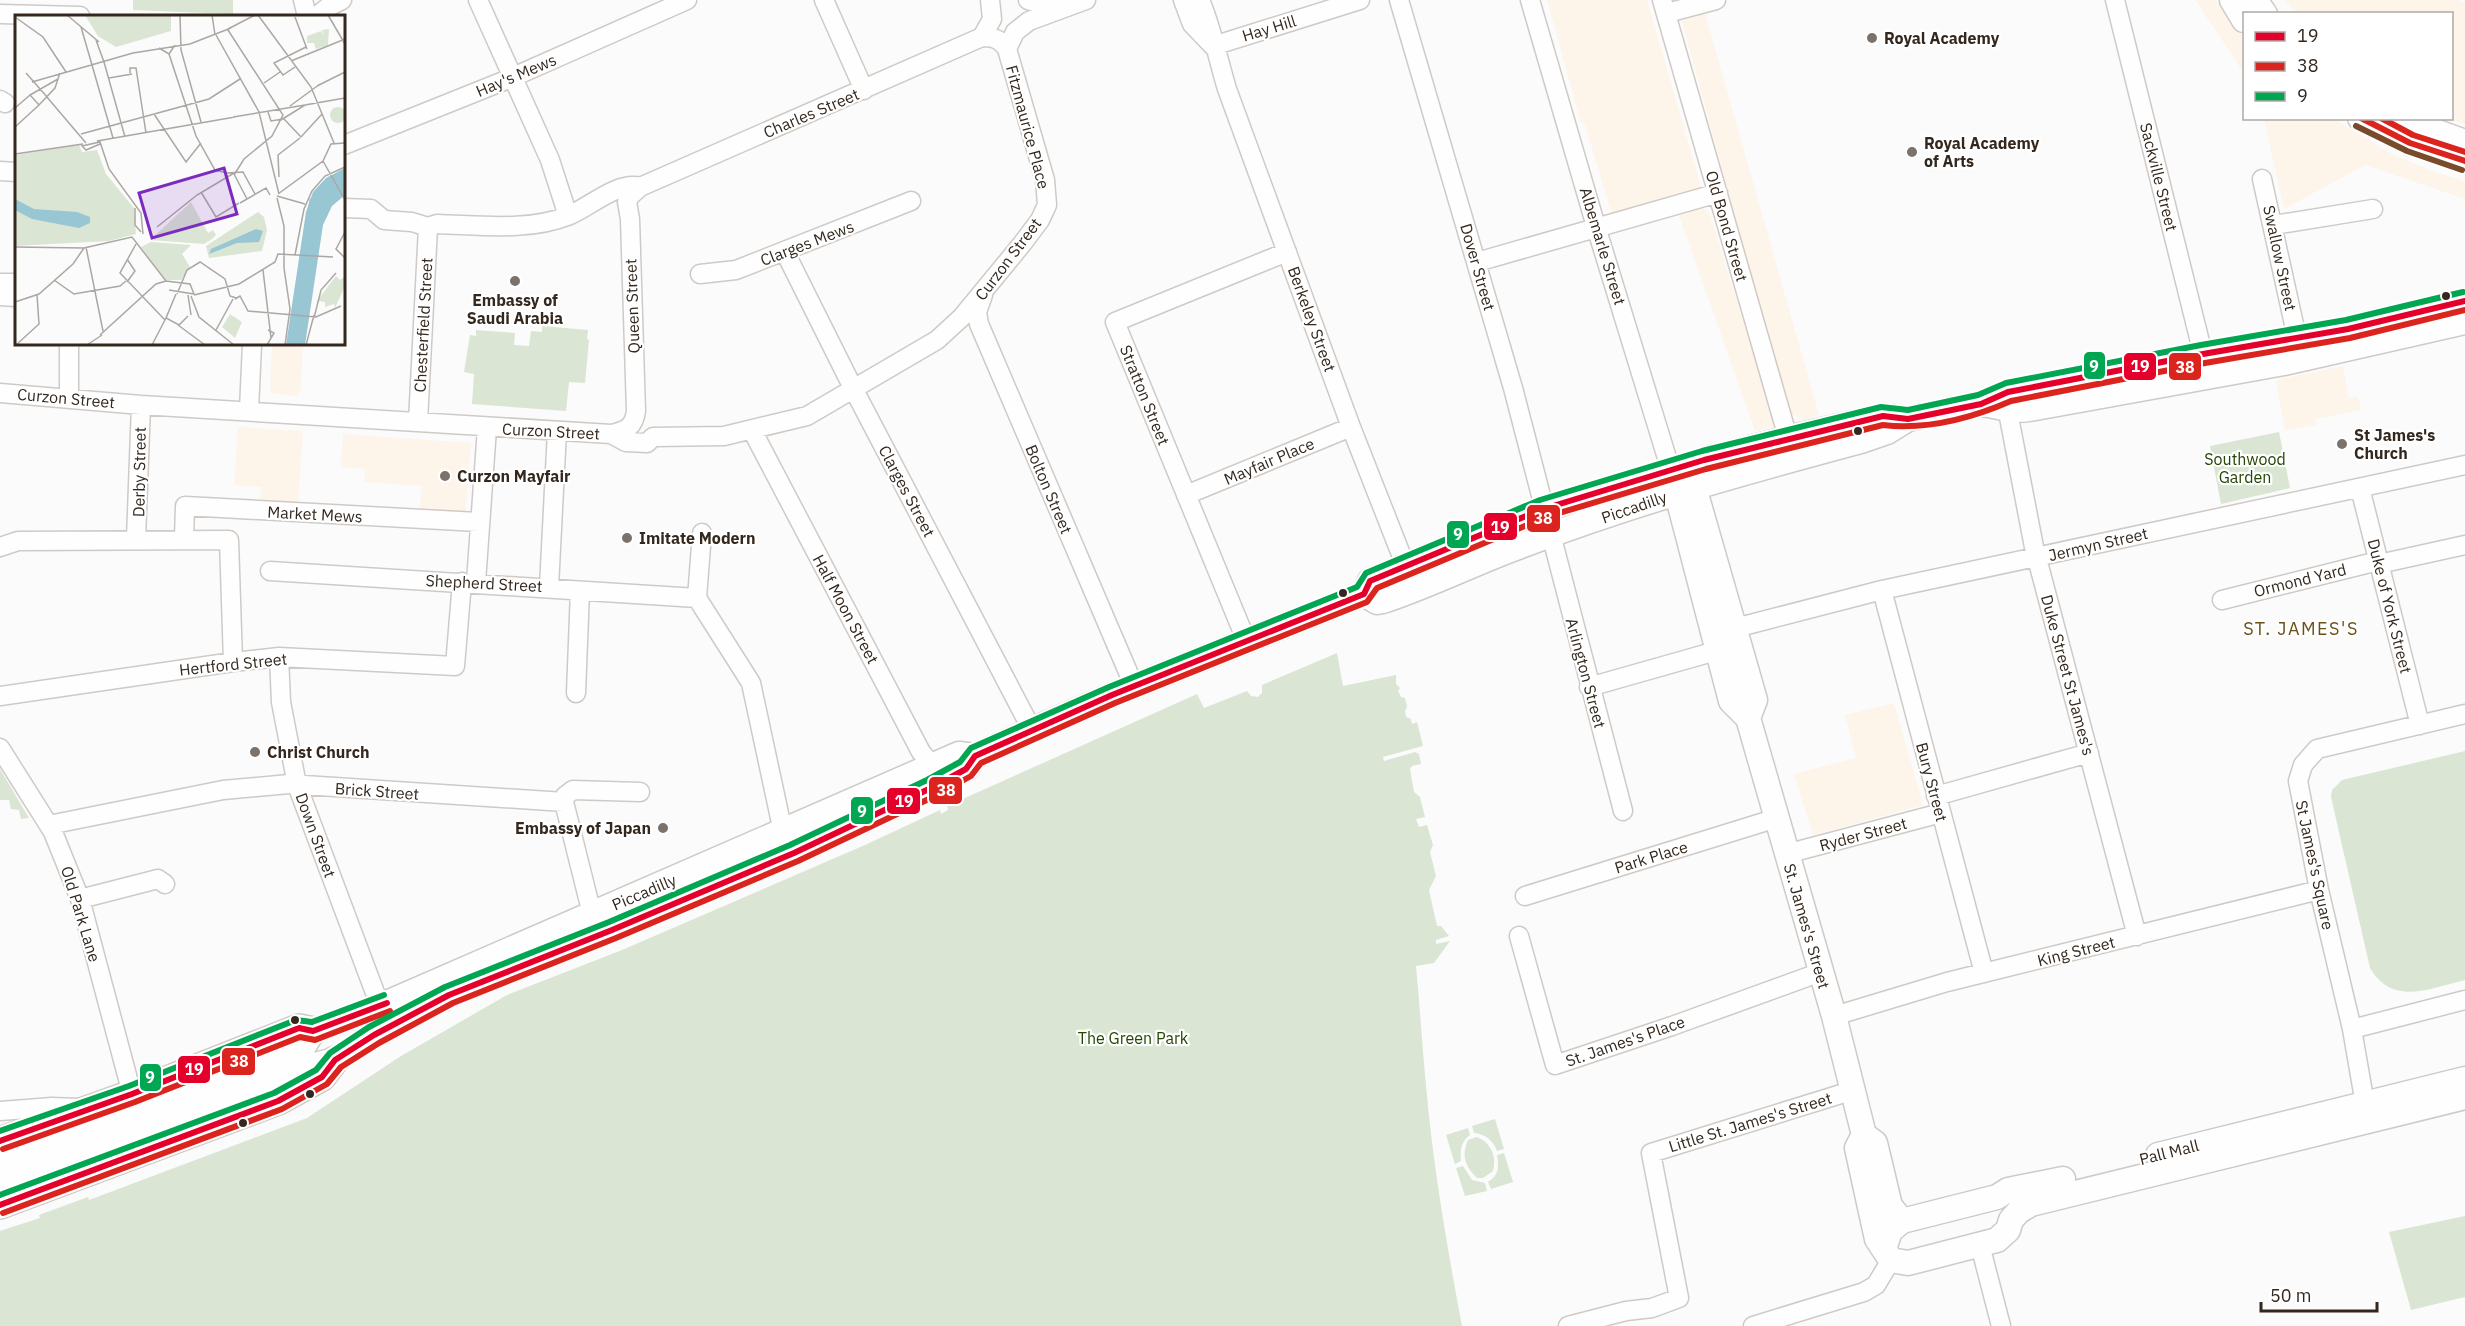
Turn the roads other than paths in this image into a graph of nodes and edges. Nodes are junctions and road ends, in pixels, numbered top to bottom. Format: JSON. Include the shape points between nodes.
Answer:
{"nodes":[{"id":1,"x":303,"y":0,"type":"edge"},
{"id":2,"x":342,"y":0,"type":"edge"},
{"id":3,"x":478,"y":0,"type":"edge"},
{"id":4,"x":687,"y":0,"type":"edge"},
{"id":5,"x":824,"y":0,"type":"edge"},
{"id":6,"x":990,"y":0,"type":"edge"},
{"id":7,"x":1028,"y":0,"type":"edge"},
{"id":8,"x":1183,"y":0,"type":"edge"},
{"id":9,"x":1200,"y":0,"type":"edge"},
{"id":10,"x":1360,"y":0,"type":"edge"},
{"id":11,"x":1399,"y":0,"type":"edge"},
{"id":12,"x":1530,"y":0,"type":"edge"},
{"id":13,"x":1716,"y":0,"type":"edge"},
{"id":14,"x":2115,"y":0,"type":"edge"},
{"id":15,"x":2232,"y":0,"type":"edge"},
{"id":16,"x":1078,"y":3,"type":"edge"},
{"id":17,"x":1665,"y":7,"type":"edge"},
{"id":18,"x":0,"y":14,"type":"edge"},
{"id":19,"x":40,"y":15,"type":"edge"},
{"id":20,"x":306,"y":15,"type":"edge"},
{"id":21,"x":318,"y":15,"type":"edge"},
{"id":22,"x":2243,"y":18,"type":"edge"},
{"id":23,"x":982,"y":37,"type":"junction"},
{"id":24,"x":1213,"y":46,"type":"junction"},
{"id":25,"x":1007,"y":49,"type":"junction"},
{"id":26,"x":511,"y":78,"type":"junction"},
{"id":27,"x":864,"y":90,"type":"junction"},
{"id":28,"x":2364,"y":120,"type":"edge"},
{"id":29,"x":2404,"y":120,"type":"edge"},
{"id":30,"x":2465,"y":142,"type":"edge"},
{"id":31,"x":345,"y":145,"type":"edge"},
{"id":32,"x":2465,"y":161,"type":"edge"},
{"id":33,"x":0,"y":171,"type":"edge"},
{"id":34,"x":15,"y":172,"type":"edge"},
{"id":35,"x":2262,"y":179,"type":"dead end"},
{"id":36,"x":640,"y":187,"type":"junction"},
{"id":37,"x":1718,"y":193,"type":"junction"},
{"id":38,"x":600,"y":200,"type":"junction"},
{"id":39,"x":911,"y":201,"type":"dead end"},
{"id":40,"x":627,"y":202,"type":"junction"},
{"id":41,"x":1047,"y":205,"type":"joint"},
{"id":42,"x":345,"y":208,"type":"edge"},
{"id":43,"x":2373,"y":209,"type":"dead end"},
{"id":44,"x":568,"y":216,"type":"junction"},
{"id":45,"x":2274,"y":225,"type":"junction"},
{"id":46,"x":428,"y":227,"type":"junction"},
{"id":47,"x":1597,"y":230,"type":"junction"},
{"id":48,"x":785,"y":252,"type":"junction"},
{"id":49,"x":1287,"y":252,"type":"junction"},
{"id":50,"x":1477,"y":262,"type":"junction"},
{"id":51,"x":700,"y":274,"type":"dead end"},
{"id":52,"x":985,"y":290,"type":"junction"},
{"id":53,"x":0,"y":296,"type":"edge"},
{"id":54,"x":15,"y":297,"type":"edge"},
{"id":55,"x":2465,"y":301,"type":"edge"},
{"id":56,"x":2465,"y":322,"type":"edge"},
{"id":57,"x":2297,"y":338,"type":"junction"},
{"id":58,"x":69,"y":345,"type":"edge"},
{"id":59,"x":252,"y":345,"type":"edge"},
{"id":60,"x":2203,"y":354,"type":"junction"},
{"id":61,"x":853,"y":388,"type":"junction"},
{"id":62,"x":0,"y":393,"type":"edge"},
{"id":63,"x":69,"y":397,"type":"junction"},
{"id":64,"x":1981,"y":404,"type":"junction"},
{"id":65,"x":141,"y":405,"type":"junction"},
{"id":66,"x":249,"y":410,"type":"junction"},
{"id":67,"x":636,"y":411,"type":"junction"},
{"id":68,"x":2008,"y":412,"type":"junction"},
{"id":69,"x":1908,"y":419,"type":"junction"},
{"id":70,"x":418,"y":422,"type":"junction"},
{"id":71,"x":1351,"y":427,"type":"junction"},
{"id":72,"x":487,"y":428,"type":"junction"},
{"id":73,"x":752,"y":430,"type":"junction"},
{"id":74,"x":557,"y":431,"type":"junction"},
{"id":75,"x":611,"y":434,"type":"junction"},
{"id":76,"x":653,"y":437,"type":"junction"},
{"id":77,"x":1788,"y":438,"type":"junction"},
{"id":78,"x":2465,"y":465,"type":"edge"},
{"id":79,"x":1680,"y":480,"type":"junction"},
{"id":80,"x":2360,"y":488,"type":"junction"},
{"id":81,"x":1186,"y":495,"type":"junction"},
{"id":82,"x":1543,"y":509,"type":"junction"},
{"id":83,"x":478,"y":522,"type":"junction"},
{"id":84,"x":702,"y":533,"type":"dead end"},
{"id":85,"x":1550,"y":535,"type":"junction"},
{"id":86,"x":136,"y":539,"type":"junction"},
{"id":87,"x":184,"y":539,"type":"junction"},
{"id":88,"x":2465,"y":545,"type":"edge"},
{"id":89,"x":0,"y":547,"type":"edge"},
{"id":90,"x":2037,"y":558,"type":"junction"},
{"id":91,"x":2379,"y":564,"type":"junction"},
{"id":92,"x":1406,"y":567,"type":"junction"},
{"id":93,"x":270,"y":571,"type":"dead end"},
{"id":94,"x":469,"y":582,"type":"junction"},
{"id":95,"x":549,"y":587,"type":"junction"},
{"id":96,"x":1415,"y":590,"type":"junction"},
{"id":97,"x":1882,"y":590,"type":"junction"},
{"id":98,"x":580,"y":591,"type":"junction"},
{"id":99,"x":1364,"y":594,"type":"junction"},
{"id":100,"x":697,"y":598,"type":"junction"},
{"id":101,"x":2222,"y":600,"type":"dead end"},
{"id":102,"x":1734,"y":630,"type":"junction"},
{"id":103,"x":1246,"y":640,"type":"junction"},
{"id":104,"x":1716,"y":650,"type":"junction"},
{"id":105,"x":279,"y":657,"type":"junction"},
{"id":106,"x":233,"y":662,"type":"junction"},
{"id":107,"x":1134,"y":686,"type":"junction"},
{"id":108,"x":1589,"y":687,"type":"junction"},
{"id":109,"x":576,"y":693,"type":"dead end"},
{"id":110,"x":0,"y":696,"type":"edge"},
{"id":111,"x":2465,"y":714,"type":"edge"},
{"id":112,"x":1748,"y":718,"type":"junction"},
{"id":113,"x":2420,"y":725,"type":"junction"},
{"id":114,"x":1032,"y":730,"type":"junction"},
{"id":115,"x":0,"y":748,"type":"edge"},
{"id":116,"x":2089,"y":753,"type":"junction"},
{"id":117,"x":944,"y":770,"type":"junction"},
{"id":118,"x":297,"y":785,"type":"junction"},
{"id":119,"x":640,"y":792,"type":"dead end"},
{"id":120,"x":564,"y":802,"type":"junction"},
{"id":121,"x":1938,"y":805,"type":"junction"},
{"id":122,"x":1623,"y":810,"type":"dead end"},
{"id":123,"x":1777,"y":818,"type":"junction"},
{"id":124,"x":49,"y":825,"type":"junction"},
{"id":125,"x":783,"y":832,"type":"junction"},
{"id":126,"x":1786,"y":854,"type":"junction"},
{"id":127,"x":165,"y":884,"type":"dead end"},
{"id":128,"x":2319,"y":890,"type":"junction"},
{"id":129,"x":1525,"y":896,"type":"dead end"},
{"id":130,"x":80,"y":899,"type":"junction"},
{"id":131,"x":592,"y":915,"type":"junction"},
{"id":132,"x":612,"y":930,"type":"junction"},
{"id":133,"x":1519,"y":936,"type":"dead end"},
{"id":134,"x":2137,"y":936,"type":"junction"},
{"id":135,"x":1821,"y":972,"type":"junction"},
{"id":136,"x":1984,"y":973,"type":"junction"},
{"id":137,"x":2465,"y":1000,"type":"edge"},
{"id":138,"x":380,"y":1006,"type":"junction"},
{"id":139,"x":1834,"y":1016,"type":"junction"},
{"id":140,"x":2352,"y":1029,"type":"junction"},
{"id":141,"x":313,"y":1031,"type":"junction"},
{"id":142,"x":334,"y":1060,"type":"junction"},
{"id":143,"x":2465,"y":1079,"type":"edge"},
{"id":144,"x":1854,"y":1090,"type":"junction"},
{"id":145,"x":132,"y":1094,"type":"junction"},
{"id":146,"x":2465,"y":1097,"type":"edge"},
{"id":147,"x":87,"y":1109,"type":"junction"},
{"id":148,"x":0,"y":1111,"type":"edge"},
{"id":149,"x":2366,"y":1113,"type":"junction"},
{"id":150,"x":1863,"y":1135,"type":"junction"},
{"id":151,"x":0,"y":1141,"type":"edge"},
{"id":152,"x":0,"y":1164,"type":"edge"},
{"id":153,"x":0,"y":1184,"type":"edge"},
{"id":154,"x":1997,"y":1197,"type":"junction"},
{"id":155,"x":0,"y":1205,"type":"edge"},
{"id":156,"x":2011,"y":1220,"type":"junction"},
{"id":157,"x":1902,"y":1221,"type":"junction"},
{"id":158,"x":1980,"y":1245,"type":"junction"},
{"id":159,"x":1887,"y":1254,"type":"junction"},
{"id":160,"x":1568,"y":1326,"type":"edge"},
{"id":161,"x":1754,"y":1326,"type":"edge"},
{"id":162,"x":2001,"y":1326,"type":"edge"}],
"edges":[{"from":1,"to":20,"type":"street"},
{"from":2,"to":21,"type":"street"},
{"from":3,"to":26,"type":"street"},
{"from":4,"to":26,"type":"street","name":"Hay's Mews"},
{"from":5,"to":27,"type":"street"},
{"from":6,"to":23,"type":"street","via":[[992,19]]},
{"from":7,"to":16,"type":"street","via":[[1040,4]]},
{"from":8,"to":24,"type":"street","name":"Berkeley Street","via":[[1192,24]]},
{"from":9,"to":24,"type":"street","name":"Berkeley Street"},
{"from":10,"to":24,"type":"street","name":"Hay Hill"},
{"from":11,"to":50,"type":"street","name":"Dover Street"},
{"from":12,"to":47,"type":"street","name":"Albemarle Street"},
{"from":13,"to":17,"type":"street"},
{"from":14,"to":60,"type":"street","name":"Sackville Street"},
{"from":15,"to":22,"type":"main road"},
{"from":16,"to":25,"type":"street","via":[[1029,21],[1019,28]]},
{"from":17,"to":37,"type":"street","name":"Old Bond Street"},
{"from":18,"to":19,"type":"street"},
{"from":23,"to":25,"type":"street","via":[[997,38]]},
{"from":23,"to":27,"type":"street","name":"Charles Street"},
{"from":24,"to":49,"type":"street","name":"Berkeley Street"},
{"from":25,"to":41,"type":"street","name":"Fitzmaurice Place","via":[[1045,180]]},
{"from":26,"to":31,"type":"street","name":"Hay's Mews"},
{"from":26,"to":44,"type":"street","via":[[550,160]]},
{"from":27,"to":36,"type":"street","name":"Charles Street"},
{"from":28,"to":32,"type":"main road","via":[[2410,143]]},
{"from":29,"to":30,"type":"main road"},
{"from":33,"to":34,"type":"street"},
{"from":35,"to":45,"type":"street","name":"Swallow Street"},
{"from":36,"to":38,"type":"street","name":"Charles Street","via":[[630,184]]},
{"from":36,"to":40,"type":"street","name":"Charles Street"},
{"from":37,"to":47,"type":"street"},
{"from":37,"to":77,"type":"street","name":"Old Bond Street"},
{"from":38,"to":40,"type":"street"},
{"from":38,"to":44,"type":"street","name":"Charles Street"},
{"from":39,"to":48,"type":"street","name":"Clarges Mews"},
{"from":40,"to":67,"type":"street","name":"Queen Street"},
{"from":41,"to":52,"type":"street","name":"Curzon Street","via":[[1040,220]]},
{"from":42,"to":46,"type":"street","name":"Charles Street","via":[[371,209],[384,220]]},
{"from":43,"to":45,"type":"street"},
{"from":44,"to":46,"type":"street","name":"Charles Street","via":[[526,224]]},
{"from":45,"to":57,"type":"street","name":"Swallow Street"},
{"from":46,"to":70,"type":"street","name":"Chesterfield Street"},
{"from":47,"to":50,"type":"street"},
{"from":47,"to":79,"type":"street","name":"Albemarle Street"},
{"from":48,"to":51,"type":"street","name":"Clarges Mews","via":[[736,270]]},
{"from":48,"to":61,"type":"street","name":"Clarges Street"},
{"from":49,"to":71,"type":"street","name":"Berkeley Street"},
{"from":49,"to":81,"type":"street","name":"Stratton Street","via":[[1114,322]]},
{"from":50,"to":82,"type":"street","name":"Dover Street"},
{"from":52,"to":61,"type":"street","name":"Curzon Street","via":[[937,340]]},
{"from":52,"to":107,"type":"street","name":"Bolton Street","via":[[977,312],[979,324]]},
{"from":53,"to":54,"type":"street"},
{"from":55,"to":57,"type":"main road","name":"Piccadilly"},
{"from":56,"to":68,"type":"main road","name":"Piccadilly","via":[[2284,363]]},
{"from":57,"to":60,"type":"main road","name":"Piccadilly"},
{"from":58,"to":63,"type":"street"},
{"from":59,"to":66,"type":"street"},
{"from":60,"to":64,"type":"main road","name":"Piccadilly","via":[[2008,392]]},
{"from":61,"to":73,"type":"street","name":"Curzon Street","via":[[807,416]]},
{"from":61,"to":114,"type":"street","name":"Clarges Street"},
{"from":62,"to":63,"type":"street","name":"Curzon Street"},
{"from":63,"to":65,"type":"street","name":"Curzon Street"},
{"from":64,"to":68,"type":"main road","name":"Piccadilly","via":[[1997,405]]},
{"from":64,"to":69,"type":"main road","name":"Piccadilly"},
{"from":65,"to":66,"type":"street","name":"Curzon Street"},
{"from":65,"to":86,"type":"street","name":"Derby Street"},
{"from":66,"to":70,"type":"street","name":"Curzon Street"},
{"from":67,"to":75,"type":"street","via":[[632,425]]},
{"from":67,"to":76,"type":"street"},
{"from":68,"to":90,"type":"street","name":"Duke Street St James's"},
{"from":69,"to":77,"type":"main road","name":"Piccadilly","via":[[1883,416]]},
{"from":69,"to":79,"type":"main road","name":"Piccadilly","via":[[1861,441]]},
{"from":70,"to":72,"type":"street","name":"Curzon Street"},
{"from":71,"to":81,"type":"street","name":"Mayfair Place"},
{"from":71,"to":92,"type":"street","name":"Berkeley Street"},
{"from":72,"to":74,"type":"street","name":"Curzon Street"},
{"from":72,"to":83,"type":"street","name":"Hertford Street"},
{"from":73,"to":76,"type":"street","name":"Curzon Street","via":[[724,436]]},
{"from":73,"to":117,"type":"street","name":"Half Moon Street","via":[[921,752]]},
{"from":74,"to":75,"type":"street","name":"Curzon Street"},
{"from":74,"to":95,"type":"street"},
{"from":75,"to":76,"type":"street","name":"Curzon Street","via":[[626,441],[647,443]]},
{"from":77,"to":79,"type":"main road","name":"Piccadilly"},
{"from":78,"to":80,"type":"street","name":"Jermyn Street"},
{"from":79,"to":82,"type":"main road","name":"Piccadilly"},
{"from":79,"to":85,"type":"main road","name":"Piccadilly"},
{"from":79,"to":102,"type":"main road","name":"St. James's Street"},
{"from":79,"to":104,"type":"main road","name":"St. James's Street"},
{"from":80,"to":90,"type":"street","name":"Jermyn Street"},
{"from":80,"to":91,"type":"street","name":"Duke of York Street"},
{"from":81,"to":103,"type":"street","name":"Stratton Street"},
{"from":82,"to":85,"type":"street","name":"Dover Street"},
{"from":82,"to":92,"type":"main road","name":"Piccadilly"},
{"from":83,"to":87,"type":"street","name":"Market Mews","via":[[185,506]]},
{"from":83,"to":94,"type":"street","name":"Hertford Street"},
{"from":84,"to":100,"type":"street"},
{"from":85,"to":96,"type":"main road","name":"Piccadilly"},
{"from":85,"to":108,"type":"street","name":"Arlington Street"},
{"from":86,"to":87,"type":"street"},
{"from":86,"to":89,"type":"street","via":[[18,541]]},
{"from":87,"to":106,"type":"street","via":[[229,540]]},
{"from":88,"to":91,"type":"street","name":"Ormond Yard"},
{"from":90,"to":97,"type":"street","name":"Jermyn Street"},
{"from":90,"to":116,"type":"street","name":"Duke Street St James's"},
{"from":91,"to":101,"type":"street","name":"Ormond Yard"},
{"from":91,"to":113,"type":"street","name":"Duke of York Street"},
{"from":92,"to":96,"type":"street","name":"Berkeley Street"},
{"from":92,"to":99,"type":"main road","name":"Piccadilly","via":[[1370,581]]},
{"from":93,"to":94,"type":"street","name":"Shepherd Street"},
{"from":94,"to":95,"type":"street","name":"Shepherd Street"},
{"from":94,"to":105,"type":"street","name":"Hertford Street","via":[[455,666]]},
{"from":95,"to":98,"type":"street","name":"Shepherd Street"},
{"from":96,"to":99,"type":"main road","name":"Piccadilly","via":[[1377,602]]},
{"from":97,"to":102,"type":"street","name":"Jermyn Street"},
{"from":97,"to":121,"type":"street","name":"Bury Street"},
{"from":98,"to":100,"type":"street","name":"Shepherd Street"},
{"from":98,"to":109,"type":"street"},
{"from":99,"to":103,"type":"main road","name":"Piccadilly"},
{"from":100,"to":125,"type":"street","via":[[752,683]]},
{"from":102,"to":104,"type":"street"},
{"from":102,"to":112,"type":"main road","name":"St. James's Street","via":[[1755,700]]},
{"from":103,"to":107,"type":"main road","name":"Piccadilly"},
{"from":104,"to":108,"type":"street"},
{"from":104,"to":112,"type":"main road","name":"St. James's Street","via":[[1731,701]]},
{"from":105,"to":106,"type":"street","name":"Hertford Street"},
{"from":105,"to":118,"type":"street","name":"Down Street","via":[[281,702]]},
{"from":106,"to":110,"type":"street","name":"Hertford Street"},
{"from":107,"to":114,"type":"main road","name":"Piccadilly"},
{"from":108,"to":122,"type":"street","name":"Arlington Street"},
{"from":111,"to":113,"type":"street","name":"St James's Square"},
{"from":112,"to":123,"type":"main road","name":"St. James's Street"},
{"from":113,"to":128,"type":"street","name":"St James's Square","via":[[2318,749],[2303,765],[2299,792]]},
{"from":114,"to":117,"type":"main road","name":"Piccadilly","via":[[975,756],[966,769]]},
{"from":115,"to":124,"type":"street","name":"Old Park Lane"},
{"from":116,"to":121,"type":"street","name":"Ryder Street"},
{"from":116,"to":134,"type":"street","name":"Duke Street St James's"},
{"from":117,"to":125,"type":"main road","name":"Piccadilly"},
{"from":117,"to":132,"type":"main road","name":"Piccadilly","via":[[794,853]]},
{"from":118,"to":120,"type":"street","name":"Brick Street"},
{"from":118,"to":124,"type":"street","name":"Brick Street","via":[[223,789]]},
{"from":118,"to":138,"type":"street","name":"Down Street"},
{"from":119,"to":120,"type":"street","via":[[573,790]]},
{"from":120,"to":131,"type":"street"},
{"from":121,"to":126,"type":"street","name":"Ryder Street"},
{"from":121,"to":136,"type":"street","name":"Bury Street"},
{"from":123,"to":126,"type":"main road","name":"St. James's Street"},
{"from":123,"to":129,"type":"street","name":"Park Place"},
{"from":124,"to":130,"type":"street","name":"Old Park Lane"},
{"from":125,"to":131,"type":"main road","name":"Piccadilly"},
{"from":126,"to":135,"type":"main road","name":"St. James's Street"},
{"from":127,"to":130,"type":"street","via":[[158,879]]},
{"from":128,"to":134,"type":"street","name":"King Street"},
{"from":128,"to":140,"type":"street","name":"St James's Square"},
{"from":130,"to":145,"type":"street","name":"Old Park Lane"},
{"from":131,"to":132,"type":"street","via":[[599,926]]},
{"from":131,"to":138,"type":"main road","name":"Piccadilly"},
{"from":132,"to":142,"type":"main road","name":"Piccadilly","via":[[449,995]]},
{"from":133,"to":135,"type":"street","name":"St. James's Place","via":[[1555,1065]]},
{"from":134,"to":136,"type":"street","name":"King Street"},
{"from":135,"to":139,"type":"main road","name":"St. James's Street"},
{"from":136,"to":139,"type":"street","name":"King Street"},
{"from":137,"to":140,"type":"street"},
{"from":138,"to":141,"type":"main road","name":"Piccadilly"},
{"from":139,"to":144,"type":"main road","name":"St. James's Street"},
{"from":140,"to":149,"type":"street","name":"St James's Square"},
{"from":141,"to":145,"type":"highway","via":[[299,1028]]},
{"from":141,"to":152,"type":"main road","via":[[304,1046],[268,1064]]},
{"from":142,"to":153,"type":"main road","name":"Piccadilly"},
{"from":142,"to":155,"type":"highway","via":[[322,1077],[278,1101]]},
{"from":143,"to":149,"type":"main road","name":"Pall Mall"},
{"from":144,"to":150,"type":"main road","name":"St. James's Street"},
{"from":144,"to":160,"type":"street","name":"Little St. James's Street","via":[[1651,1153],[1679,1298]]},
{"from":145,"to":147,"type":"highway"},
{"from":146,"to":149,"type":"main road","name":"Pall Mall"},
{"from":147,"to":148,"type":"street"},
{"from":147,"to":151,"type":"highway"},
{"from":149,"to":154,"type":"main road","name":"Pall Mall","via":[[2008,1190]]},
{"from":149,"to":156,"type":"main road","name":"Pall Mall","via":[[2031,1204]]},
{"from":150,"to":157,"type":"main road","name":"St. James's Street","via":[[1875,1143],[1890,1206]]},
{"from":150,"to":159,"type":"main road","name":"St. James's Street","via":[[1857,1148],[1877,1239]]},
{"from":154,"to":156,"type":"main road","via":[[2009,1210]]},
{"from":154,"to":157,"type":"main road","name":"Pall Mall"},
{"from":156,"to":158,"type":"main road","name":"Pall Mall","via":[[2003,1236]]},
{"from":157,"to":159,"type":"main road","via":[[1890,1231]]},
{"from":158,"to":159,"type":"main road","name":"Pall Mall","via":[[1908,1263]]},
{"from":158,"to":162,"type":"street"},
{"from":159,"to":161,"type":"street","via":[[1876,1286]]}]}
